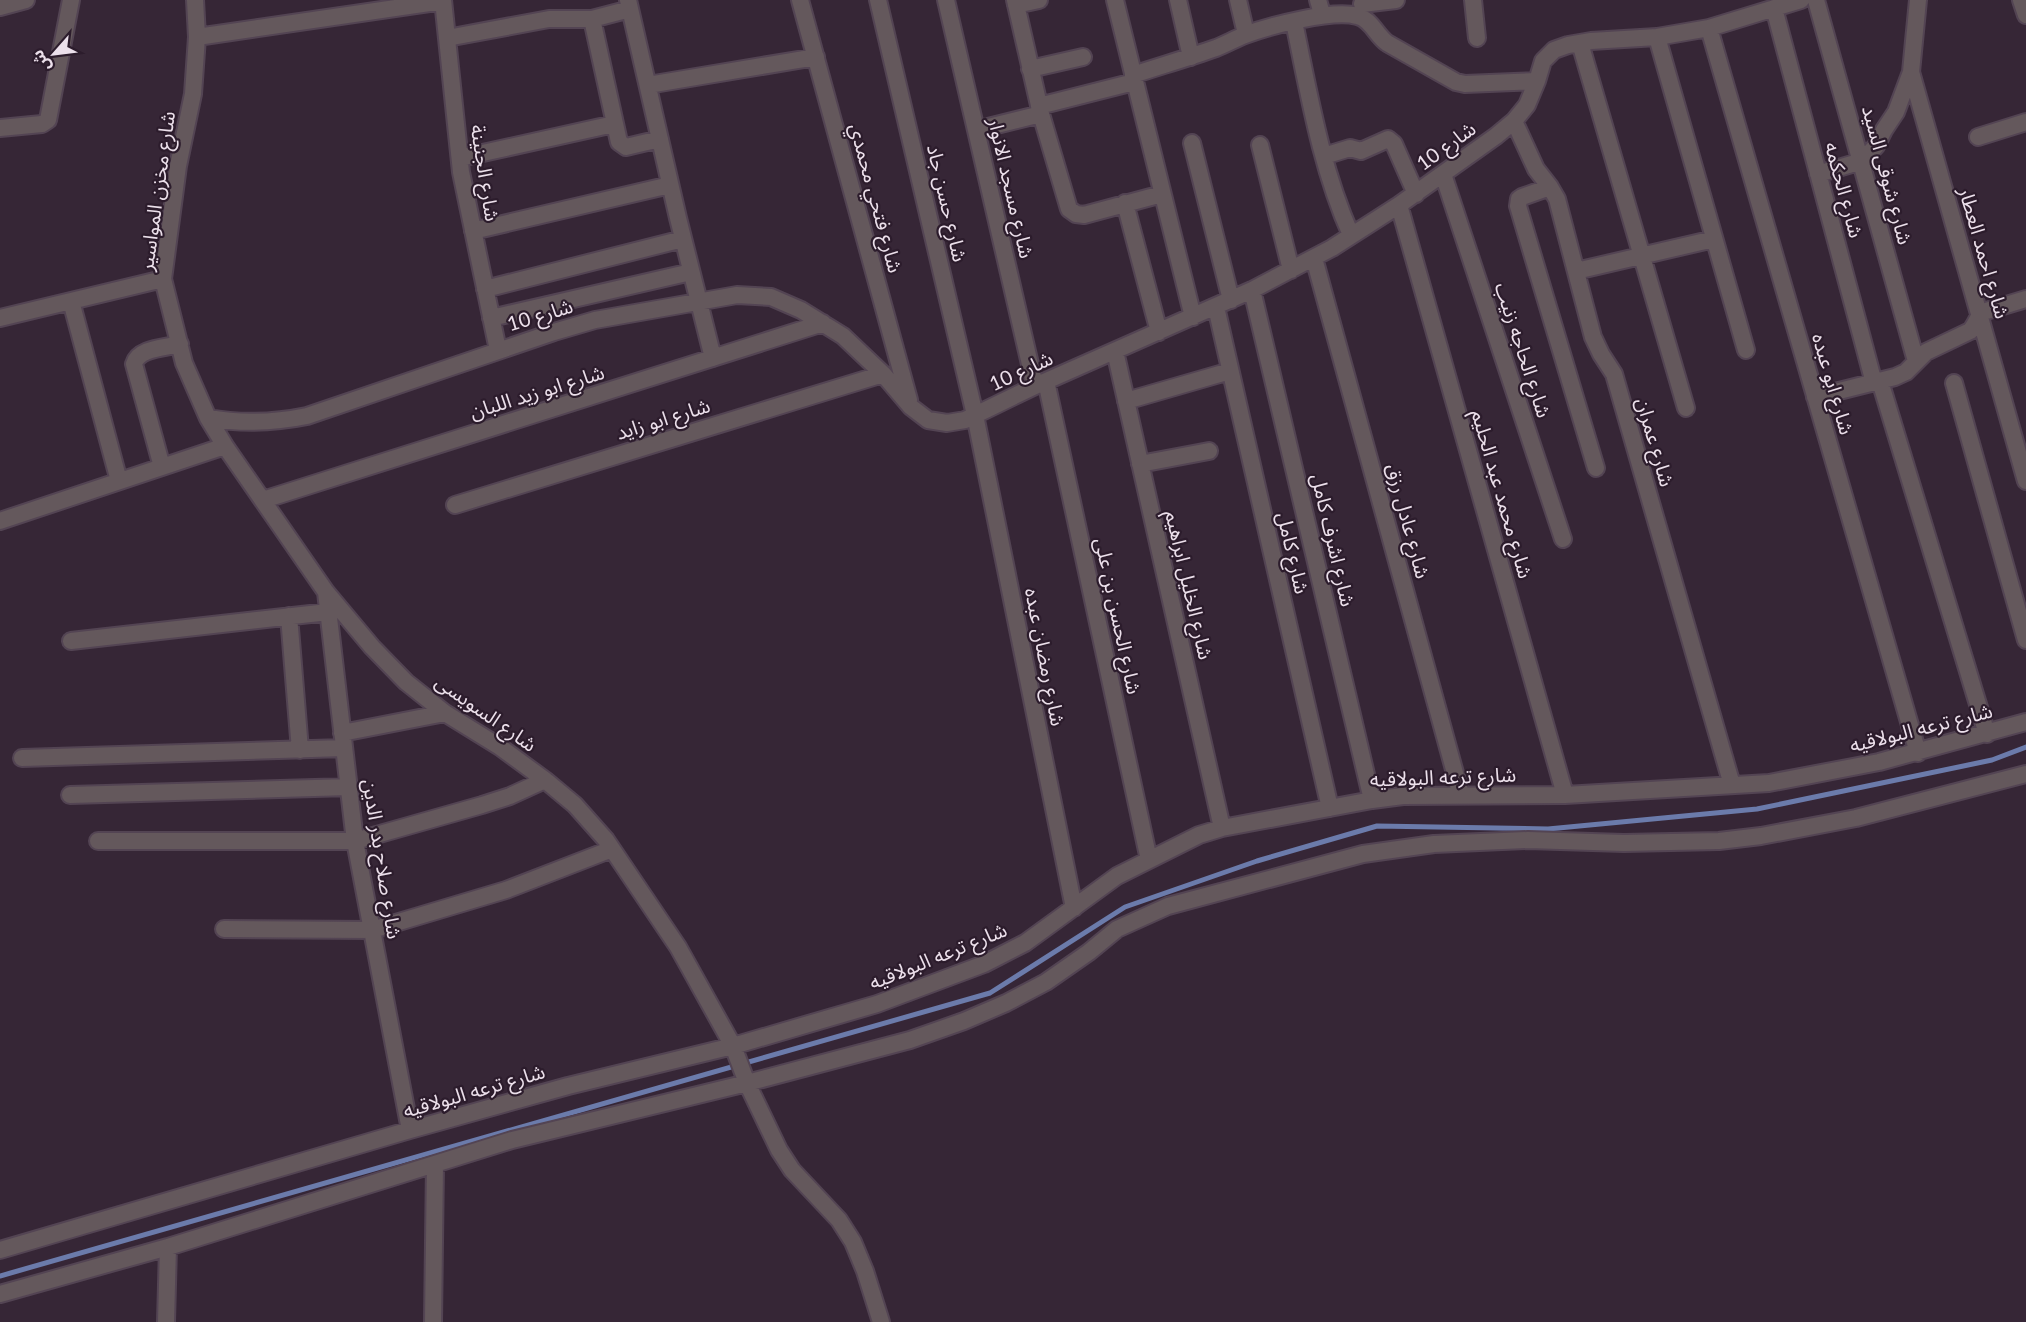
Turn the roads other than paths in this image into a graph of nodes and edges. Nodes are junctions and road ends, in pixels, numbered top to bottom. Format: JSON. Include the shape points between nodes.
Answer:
{"nodes":[{"id":1,"x":26,"y":0,"type":"edge"},
{"id":2,"x":71,"y":0,"type":"edge"},
{"id":3,"x":195,"y":0,"type":"edge"},
{"id":4,"x":801,"y":0,"type":"edge"},
{"id":5,"x":878,"y":0,"type":"edge"},
{"id":6,"x":946,"y":0,"type":"edge"},
{"id":7,"x":1039,"y":0,"type":"edge"},
{"id":8,"x":1115,"y":0,"type":"edge"},
{"id":9,"x":1178,"y":0,"type":"edge"},
{"id":10,"x":1238,"y":0,"type":"edge"},
{"id":11,"x":1396,"y":0,"type":"edge"},
{"id":12,"x":1473,"y":0,"type":"edge"},
{"id":13,"x":1801,"y":0,"type":"edge"},
{"id":14,"x":1816,"y":0,"type":"edge"},
{"id":15,"x":1918,"y":0,"type":"edge"},
{"id":16,"x":2021,"y":0,"type":"edge"},
{"id":17,"x":443,"y":1,"type":"edge"},
{"id":18,"x":1016,"y":3,"type":"edge"},
{"id":19,"x":629,"y":4,"type":"edge"},
{"id":20,"x":0,"y":7,"type":"edge"},
{"id":21,"x":1320,"y":7,"type":"edge"},
{"id":22,"x":1763,"y":7,"type":"edge"},
{"id":23,"x":1365,"y":13,"type":"edge"},
{"id":24,"x":2026,"y":15,"type":"edge"},
{"id":25,"x":592,"y":19,"type":"junction"},
{"id":26,"x":1294,"y":22,"type":"junction"},
{"id":27,"x":1709,"y":28,"type":"junction"},
{"id":28,"x":1246,"y":34,"type":"junction"},
{"id":29,"x":197,"y":37,"type":"junction"},
{"id":30,"x":1657,"y":37,"type":"junction"},
{"id":31,"x":447,"y":38,"type":"junction"},
{"id":32,"x":1477,"y":38,"type":"dead end"},
{"id":33,"x":1580,"y":43,"type":"junction"},
{"id":34,"x":816,"y":57,"type":"junction"},
{"id":35,"x":1083,"y":57,"type":"dead end"},
{"id":36,"x":1191,"y":57,"type":"junction"},
{"id":37,"x":1030,"y":69,"type":"junction"},
{"id":38,"x":1911,"y":72,"type":"junction"},
{"id":39,"x":1133,"y":78,"type":"junction"},
{"id":40,"x":1537,"y":81,"type":"junction"},
{"id":41,"x":648,"y":85,"type":"junction"},
{"id":42,"x":1040,"y":110,"type":"junction"},
{"id":43,"x":1514,"y":121,"type":"junction"},
{"id":44,"x":2026,"y":122,"type":"edge"},
{"id":45,"x":614,"y":124,"type":"junction"},
{"id":46,"x":0,"y":128,"type":"edge"},
{"id":47,"x":976,"y":130,"type":"junction"},
{"id":48,"x":1978,"y":137,"type":"dead end"},
{"id":49,"x":660,"y":139,"type":"junction"},
{"id":50,"x":1192,"y":143,"type":"dead end"},
{"id":51,"x":1260,"y":145,"type":"dead end"},
{"id":52,"x":1324,"y":156,"type":"junction"},
{"id":53,"x":460,"y":158,"type":"junction"},
{"id":54,"x":1862,"y":161,"type":"junction"},
{"id":55,"x":1443,"y":174,"type":"junction"},
{"id":56,"x":1818,"y":174,"type":"junction"},
{"id":57,"x":670,"y":185,"type":"junction"},
{"id":58,"x":1550,"y":188,"type":"junction"},
{"id":59,"x":1162,"y":194,"type":"junction"},
{"id":60,"x":1416,"y":194,"type":"junction"},
{"id":61,"x":1125,"y":203,"type":"junction"},
{"id":62,"x":1399,"y":205,"type":"junction"},
{"id":63,"x":473,"y":231,"type":"junction"},
{"id":64,"x":1351,"y":235,"type":"junction"},
{"id":65,"x":1714,"y":238,"type":"junction"},
{"id":66,"x":683,"y":239,"type":"junction"},
{"id":67,"x":1642,"y":256,"type":"junction"},
{"id":68,"x":1314,"y":258,"type":"junction"},
{"id":69,"x":1291,"y":270,"type":"junction"},
{"id":70,"x":1576,"y":271,"type":"junction"},
{"id":71,"x":691,"y":272,"type":"junction"},
{"id":72,"x":163,"y":279,"type":"junction"},
{"id":73,"x":485,"y":289,"type":"junction"},
{"id":74,"x":1252,"y":291,"type":"junction"},
{"id":75,"x":2026,"y":299,"type":"edge"},
{"id":76,"x":1231,"y":300,"type":"junction"},
{"id":77,"x":71,"y":301,"type":"junction"},
{"id":78,"x":698,"y":301,"type":"junction"},
{"id":79,"x":1216,"y":307,"type":"junction"},
{"id":80,"x":1979,"y":315,"type":"junction"},
{"id":81,"x":1193,"y":317,"type":"junction"},
{"id":82,"x":0,"y":318,"type":"edge"},
{"id":83,"x":491,"y":318,"type":"junction"},
{"id":84,"x":823,"y":323,"type":"junction"},
{"id":85,"x":1159,"y":332,"type":"junction"},
{"id":86,"x":180,"y":344,"type":"junction"},
{"id":87,"x":498,"y":350,"type":"junction"},
{"id":88,"x":1746,"y":350,"type":"dead end"},
{"id":89,"x":1115,"y":351,"type":"junction"},
{"id":90,"x":713,"y":358,"type":"junction"},
{"id":91,"x":1916,"y":361,"type":"junction"},
{"id":92,"x":1230,"y":371,"type":"junction"},
{"id":93,"x":883,"y":374,"type":"junction"},
{"id":94,"x":1877,"y":382,"type":"junction"},
{"id":95,"x":1041,"y":383,"type":"junction"},
{"id":96,"x":1954,"y":383,"type":"dead end"},
{"id":97,"x":1815,"y":397,"type":"junction"},
{"id":98,"x":1126,"y":402,"type":"junction"},
{"id":99,"x":911,"y":407,"type":"junction"},
{"id":100,"x":1686,"y":408,"type":"dead end"},
{"id":101,"x":975,"y":415,"type":"junction"},
{"id":102,"x":208,"y":418,"type":"junction"},
{"id":103,"x":225,"y":446,"type":"junction"},
{"id":104,"x":1209,"y":451,"type":"dead end"},
{"id":105,"x":1140,"y":464,"type":"junction"},
{"id":106,"x":162,"y":467,"type":"junction"},
{"id":107,"x":1596,"y":468,"type":"dead end"},
{"id":108,"x":119,"y":481,"type":"junction"},
{"id":109,"x":2026,"y":481,"type":"edge"},
{"id":110,"x":263,"y":500,"type":"junction"},
{"id":111,"x":455,"y":505,"type":"dead end"},
{"id":112,"x":0,"y":521,"type":"edge"},
{"id":113,"x":1563,"y":539,"type":"dead end"},
{"id":114,"x":326,"y":592,"type":"junction"},
{"id":115,"x":328,"y":612,"type":"junction"},
{"id":116,"x":289,"y":616,"type":"junction"},
{"id":117,"x":70,"y":640,"type":"dead end"},
{"id":118,"x":2026,"y":640,"type":"edge"},
{"id":119,"x":445,"y":713,"type":"junction"},
{"id":120,"x":2026,"y":722,"type":"edge"},
{"id":121,"x":1986,"y":734,"type":"junction"},
{"id":122,"x":343,"y":741,"type":"junction"},
{"id":123,"x":300,"y":750,"type":"junction"},
{"id":124,"x":1918,"y":753,"type":"junction"},
{"id":125,"x":22,"y":758,"type":"dead end"},
{"id":126,"x":2026,"y":774,"type":"edge"},
{"id":127,"x":545,"y":780,"type":"junction"},
{"id":128,"x":1732,"y":785,"type":"junction"},
{"id":129,"x":349,"y":787,"type":"junction"},
{"id":130,"x":70,"y":795,"type":"dead end"},
{"id":131,"x":1461,"y":795,"type":"junction"},
{"id":132,"x":1565,"y":795,"type":"junction"},
{"id":133,"x":1372,"y":800,"type":"junction"},
{"id":134,"x":1330,"y":808,"type":"junction"},
{"id":135,"x":1222,"y":828,"type":"junction"},
{"id":136,"x":98,"y":841,"type":"dead end"},
{"id":137,"x":355,"y":841,"type":"junction"},
{"id":138,"x":612,"y":849,"type":"junction"},
{"id":139,"x":1149,"y":860,"type":"junction"},
{"id":140,"x":1074,"y":908,"type":"junction"},
{"id":141,"x":224,"y":928,"type":"dead end"},
{"id":142,"x":372,"y":930,"type":"junction"},
{"id":143,"x":734,"y":1049,"type":"junction"},
{"id":144,"x":746,"y":1081,"type":"junction"},
{"id":145,"x":410,"y":1130,"type":"junction"},
{"id":146,"x":435,"y":1164,"type":"junction"},
{"id":147,"x":168,"y":1247,"type":"junction"},
{"id":148,"x":0,"y":1250,"type":"edge"},
{"id":149,"x":0,"y":1294,"type":"edge"},
{"id":150,"x":166,"y":1322,"type":"edge"},
{"id":151,"x":433,"y":1322,"type":"edge"},
{"id":152,"x":881,"y":1322,"type":"edge"}],
"edges":[{"from":1,"to":20,"type":"street"},
{"from":2,"to":46,"type":"street","via":[[48,120]]},
{"from":3,"to":29,"type":"street","name":"شارع مخزن المواسير"},
{"from":4,"to":34,"type":"street","name":"شارع فتحي محمدي"},
{"from":5,"to":101,"type":"street","name":"شارع حسن جاد"},
{"from":6,"to":47,"type":"street","name":"شارع مسجد الانوار"},
{"from":7,"to":18,"type":"street"},
{"from":8,"to":39,"type":"street"},
{"from":9,"to":36,"type":"street"},
{"from":10,"to":28,"type":"street"},
{"from":11,"to":23,"type":"street"},
{"from":12,"to":32,"type":"street"},
{"from":13,"to":22,"type":"street","name":"شارع 10"},
{"from":14,"to":54,"type":"street","name":"شارع شوقى السيد"},
{"from":15,"to":38,"type":"street"},
{"from":16,"to":24,"type":"street"},
{"from":17,"to":29,"type":"street"},
{"from":17,"to":31,"type":"street","name":"شارع الجنينة"},
{"from":18,"to":37,"type":"street"},
{"from":19,"to":25,"type":"street"},
{"from":19,"to":41,"type":"street"},
{"from":21,"to":23,"type":"street","via":[[1341,14]]},
{"from":21,"to":26,"type":"street"},
{"from":22,"to":27,"type":"street","name":"شارع 10"},
{"from":22,"to":56,"type":"street","name":"شارع الحكمه"},
{"from":23,"to":40,"type":"street","via":[[1379,38],[1456,82]]},
{"from":25,"to":31,"type":"street","via":[[549,20]]},
{"from":25,"to":45,"type":"street"},
{"from":26,"to":28,"type":"street"},
{"from":26,"to":52,"type":"street"},
{"from":27,"to":30,"type":"street","name":"شارع 10"},
{"from":27,"to":97,"type":"street","name":"شارع ابو عبده"},
{"from":28,"to":36,"type":"street"},
{"from":29,"to":72,"type":"street","name":"شارع مخزن المواسير","via":[[193,94],[178,166]]},
{"from":30,"to":33,"type":"street","name":"شارع 10"},
{"from":30,"to":65,"type":"street"},
{"from":31,"to":53,"type":"street","name":"شارع الجنينة"},
{"from":33,"to":40,"type":"street","name":"شارع 10","via":[[1554,50],[1543,61]]},
{"from":33,"to":67,"type":"street"},
{"from":34,"to":41,"type":"street"},
{"from":34,"to":99,"type":"street","name":"شارع فتحي محمدي"},
{"from":35,"to":37,"type":"street"},
{"from":36,"to":39,"type":"street"},
{"from":37,"to":42,"type":"street"},
{"from":38,"to":54,"type":"street","via":[[1896,112]]},
{"from":38,"to":80,"type":"street","name":"شارع احمد العطار"},
{"from":39,"to":42,"type":"street"},
{"from":39,"to":59,"type":"street"},
{"from":40,"to":43,"type":"street","name":"شارع 10","via":[[1527,105]]},
{"from":41,"to":49,"type":"street"},
{"from":42,"to":47,"type":"street"},
{"from":42,"to":61,"type":"street","via":[[1069,209],[1084,215]]},
{"from":43,"to":55,"type":"street","name":"شارع 10"},
{"from":43,"to":58,"type":"street","name":"شارع عمران","via":[[1536,169]]},
{"from":44,"to":48,"type":"street"},
{"from":45,"to":49,"type":"street","via":[[619,142],[626,147]]},
{"from":45,"to":53,"type":"street"},
{"from":47,"to":95,"type":"street","name":"شارع مسجد الانوار"},
{"from":49,"to":57,"type":"street"},
{"from":50,"to":76,"type":"street"},
{"from":51,"to":69,"type":"street"},
{"from":52,"to":60,"type":"street","via":[[1350,148],[1361,151],[1389,139]]},
{"from":52,"to":64,"type":"street"},
{"from":53,"to":63,"type":"street","name":"شارع الجنينة"},
{"from":54,"to":56,"type":"street"},
{"from":54,"to":91,"type":"street","name":"شارع شوقى السيد"},
{"from":55,"to":60,"type":"street","name":"شارع 10"},
{"from":55,"to":113,"type":"street","name":"شارع الحاجه زنيب"},
{"from":56,"to":94,"type":"street","name":"شارع الحكمه"},
{"from":57,"to":63,"type":"street"},
{"from":57,"to":66,"type":"street"},
{"from":58,"to":70,"type":"street","name":"شارع عمران","via":[[1557,199]]},
{"from":58,"to":107,"type":"street","via":[[1522,197],[1518,206]]},
{"from":59,"to":61,"type":"street"},
{"from":59,"to":81,"type":"street"},
{"from":60,"to":62,"type":"street","name":"شارع 10"},
{"from":61,"to":85,"type":"street"},
{"from":62,"to":64,"type":"street","name":"شارع 10"},
{"from":62,"to":132,"type":"street","name":"شارع محمد عبد الحليم"},
{"from":63,"to":73,"type":"street","name":"شارع الجنينة"},
{"from":64,"to":68,"type":"street","name":"شارع 10"},
{"from":65,"to":67,"type":"street"},
{"from":65,"to":88,"type":"street"},
{"from":66,"to":71,"type":"street"},
{"from":66,"to":73,"type":"street"},
{"from":67,"to":70,"type":"street"},
{"from":67,"to":100,"type":"street"},
{"from":68,"to":69,"type":"street","name":"شارع 10"},
{"from":68,"to":131,"type":"street","name":"شارع عادل رزق"},
{"from":69,"to":74,"type":"street","name":"شارع 10"},
{"from":70,"to":128,"type":"street","name":"شارع عمران","via":[[1593,337],[1614,374]]},
{"from":71,"to":78,"type":"street"},
{"from":71,"to":83,"type":"street"},
{"from":72,"to":77,"type":"street"},
{"from":72,"to":86,"type":"street","name":"شارع مخزن المواسير"},
{"from":73,"to":83,"type":"street","name":"شارع الجنينة"},
{"from":74,"to":76,"type":"street","name":"شارع 10"},
{"from":74,"to":133,"type":"street","name":"شارع اشرف كامل"},
{"from":75,"to":80,"type":"street"},
{"from":76,"to":79,"type":"street","name":"شارع 10"},
{"from":77,"to":82,"type":"street"},
{"from":77,"to":108,"type":"street"},
{"from":78,"to":84,"type":"street","name":"شارع 10","via":[[737,295],[771,297]]},
{"from":78,"to":87,"type":"street","name":"شارع 10","via":[[595,320]]},
{"from":78,"to":90,"type":"street"},
{"from":79,"to":81,"type":"street","name":"شارع 10"},
{"from":79,"to":92,"type":"street","name":"شارع كامل"},
{"from":80,"to":91,"type":"street","via":[[1970,331],[1933,348]]},
{"from":80,"to":109,"type":"street","name":"شارع احمد العطار"},
{"from":81,"to":85,"type":"street","name":"شارع 10"},
{"from":83,"to":87,"type":"street","name":"شارع الجنينة"},
{"from":84,"to":90,"type":"street","name":"شارع ابو زيد اللبان"},
{"from":84,"to":93,"type":"street","name":"شارع 10","via":[[843,336]]},
{"from":85,"to":89,"type":"street","name":"شارع 10"},
{"from":86,"to":102,"type":"street","name":"شارع مخزن المواسير","via":[[193,387]]},
{"from":86,"to":106,"type":"street","via":[[139,354],[134,364]]},
{"from":87,"to":102,"type":"street","name":"شارع 10","via":[[307,416],[259,422]]},
{"from":89,"to":95,"type":"street","name":"شارع 10"},
{"from":89,"to":98,"type":"street","name":"شارع الخليل ابراهيم"},
{"from":90,"to":110,"type":"street","name":"شارع ابو زيد اللبان"},
{"from":91,"to":94,"type":"street","via":[[1895,378]]},
{"from":92,"to":98,"type":"street"},
{"from":92,"to":134,"type":"street","name":"شارع كامل"},
{"from":93,"to":99,"type":"street","name":"شارع 10"},
{"from":93,"to":111,"type":"street","name":"شارع ابو زايد"},
{"from":94,"to":97,"type":"street"},
{"from":94,"to":121,"type":"street","name":"شارع الحكمه"},
{"from":95,"to":101,"type":"street","name":"شارع 10"},
{"from":95,"to":139,"type":"street","name":"شارع الحسن بن على"},
{"from":96,"to":118,"type":"street"},
{"from":97,"to":124,"type":"street","name":"شارع ابو عبده"},
{"from":98,"to":105,"type":"street","name":"شارع الخليل ابراهيم"},
{"from":99,"to":101,"type":"street","name":"شارع 10","via":[[928,420],[947,423]]},
{"from":101,"to":140,"type":"street","name":"شارع رمضان عبده"},
{"from":102,"to":103,"type":"street","name":"شارع السويسى"},
{"from":103,"to":106,"type":"street"},
{"from":103,"to":110,"type":"street","name":"شارع السويسى"},
{"from":104,"to":105,"type":"street"},
{"from":105,"to":135,"type":"street","name":"شارع الخليل ابراهيم"},
{"from":106,"to":108,"type":"street"},
{"from":108,"to":112,"type":"street"},
{"from":110,"to":114,"type":"street","name":"شارع السويسى"},
{"from":114,"to":115,"type":"street","name":"شارع صلاح بدر الدين"},
{"from":114,"to":119,"type":"street","name":"شارع السويسى","via":[[406,682]]},
{"from":115,"to":116,"type":"street"},
{"from":115,"to":122,"type":"street","name":"شارع صلاح بدر الدين"},
{"from":116,"to":117,"type":"street"},
{"from":116,"to":123,"type":"street"},
{"from":119,"to":122,"type":"street"},
{"from":119,"to":127,"type":"street","name":"شارع السويسى"},
{"from":120,"to":121,"type":"street","name":"شارع ترعه البولاقيه"},
{"from":121,"to":124,"type":"street","name":"شارع ترعه البولاقيه"},
{"from":122,"to":123,"type":"street"},
{"from":122,"to":129,"type":"street","name":"شارع صلاح بدر الدين"},
{"from":123,"to":125,"type":"street"},
{"from":124,"to":128,"type":"street","name":"شارع ترعه البولاقيه","via":[[1769,783]]},
{"from":126,"to":144,"type":"street","via":[[1856,818],[1761,836],[1719,841],[1528,840],[1434,844],[1363,854],[1168,906],[1117,929],[1046,982],[964,1021],[910,1040]]},
{"from":127,"to":137,"type":"street","via":[[482,805]]},
{"from":127,"to":138,"type":"street","name":"شارع السويسى","via":[[575,805]]},
{"from":128,"to":132,"type":"street","name":"شارع ترعه البولاقيه"},
{"from":129,"to":130,"type":"street"},
{"from":129,"to":137,"type":"street","name":"شارع صلاح بدر الدين"},
{"from":131,"to":132,"type":"street","name":"شارع ترعه البولاقيه"},
{"from":131,"to":133,"type":"street","name":"شارع ترعه البولاقيه"},
{"from":133,"to":134,"type":"street","name":"شارع ترعه البولاقيه"},
{"from":134,"to":135,"type":"street","name":"شارع ترعه البولاقيه"},
{"from":135,"to":139,"type":"street","name":"شارع ترعه البولاقيه"},
{"from":136,"to":137,"type":"street"},
{"from":137,"to":142,"type":"street","name":"شارع صلاح بدر الدين"},
{"from":138,"to":142,"type":"street","via":[[506,890]]},
{"from":138,"to":143,"type":"street","name":"شارع السويسى","via":[[678,947]]},
{"from":139,"to":140,"type":"street","name":"شارع ترعه البولاقيه","via":[[1117,876]]},
{"from":140,"to":143,"type":"street","name":"شارع ترعه البولاقيه","via":[[1025,943],[984,964],[877,1004]]},
{"from":141,"to":142,"type":"street"},
{"from":142,"to":145,"type":"street","name":"شارع صلاح بدر الدين"},
{"from":143,"to":144,"type":"street","name":"شارع السويسى"},
{"from":143,"to":145,"type":"street","name":"شارع ترعه البولاقيه","via":[[568,1086]]},
{"from":144,"to":146,"type":"street","via":[[512,1140]]},
{"from":144,"to":152,"type":"street","via":[[792,1170],[839,1220],[853,1242]]},
{"from":145,"to":148,"type":"street","name":"شارع ترعه البولاقيه"},
{"from":146,"to":147,"type":"street"},
{"from":146,"to":151,"type":"street"},
{"from":147,"to":149,"type":"street"},
{"from":147,"to":150,"type":"street"}]}
